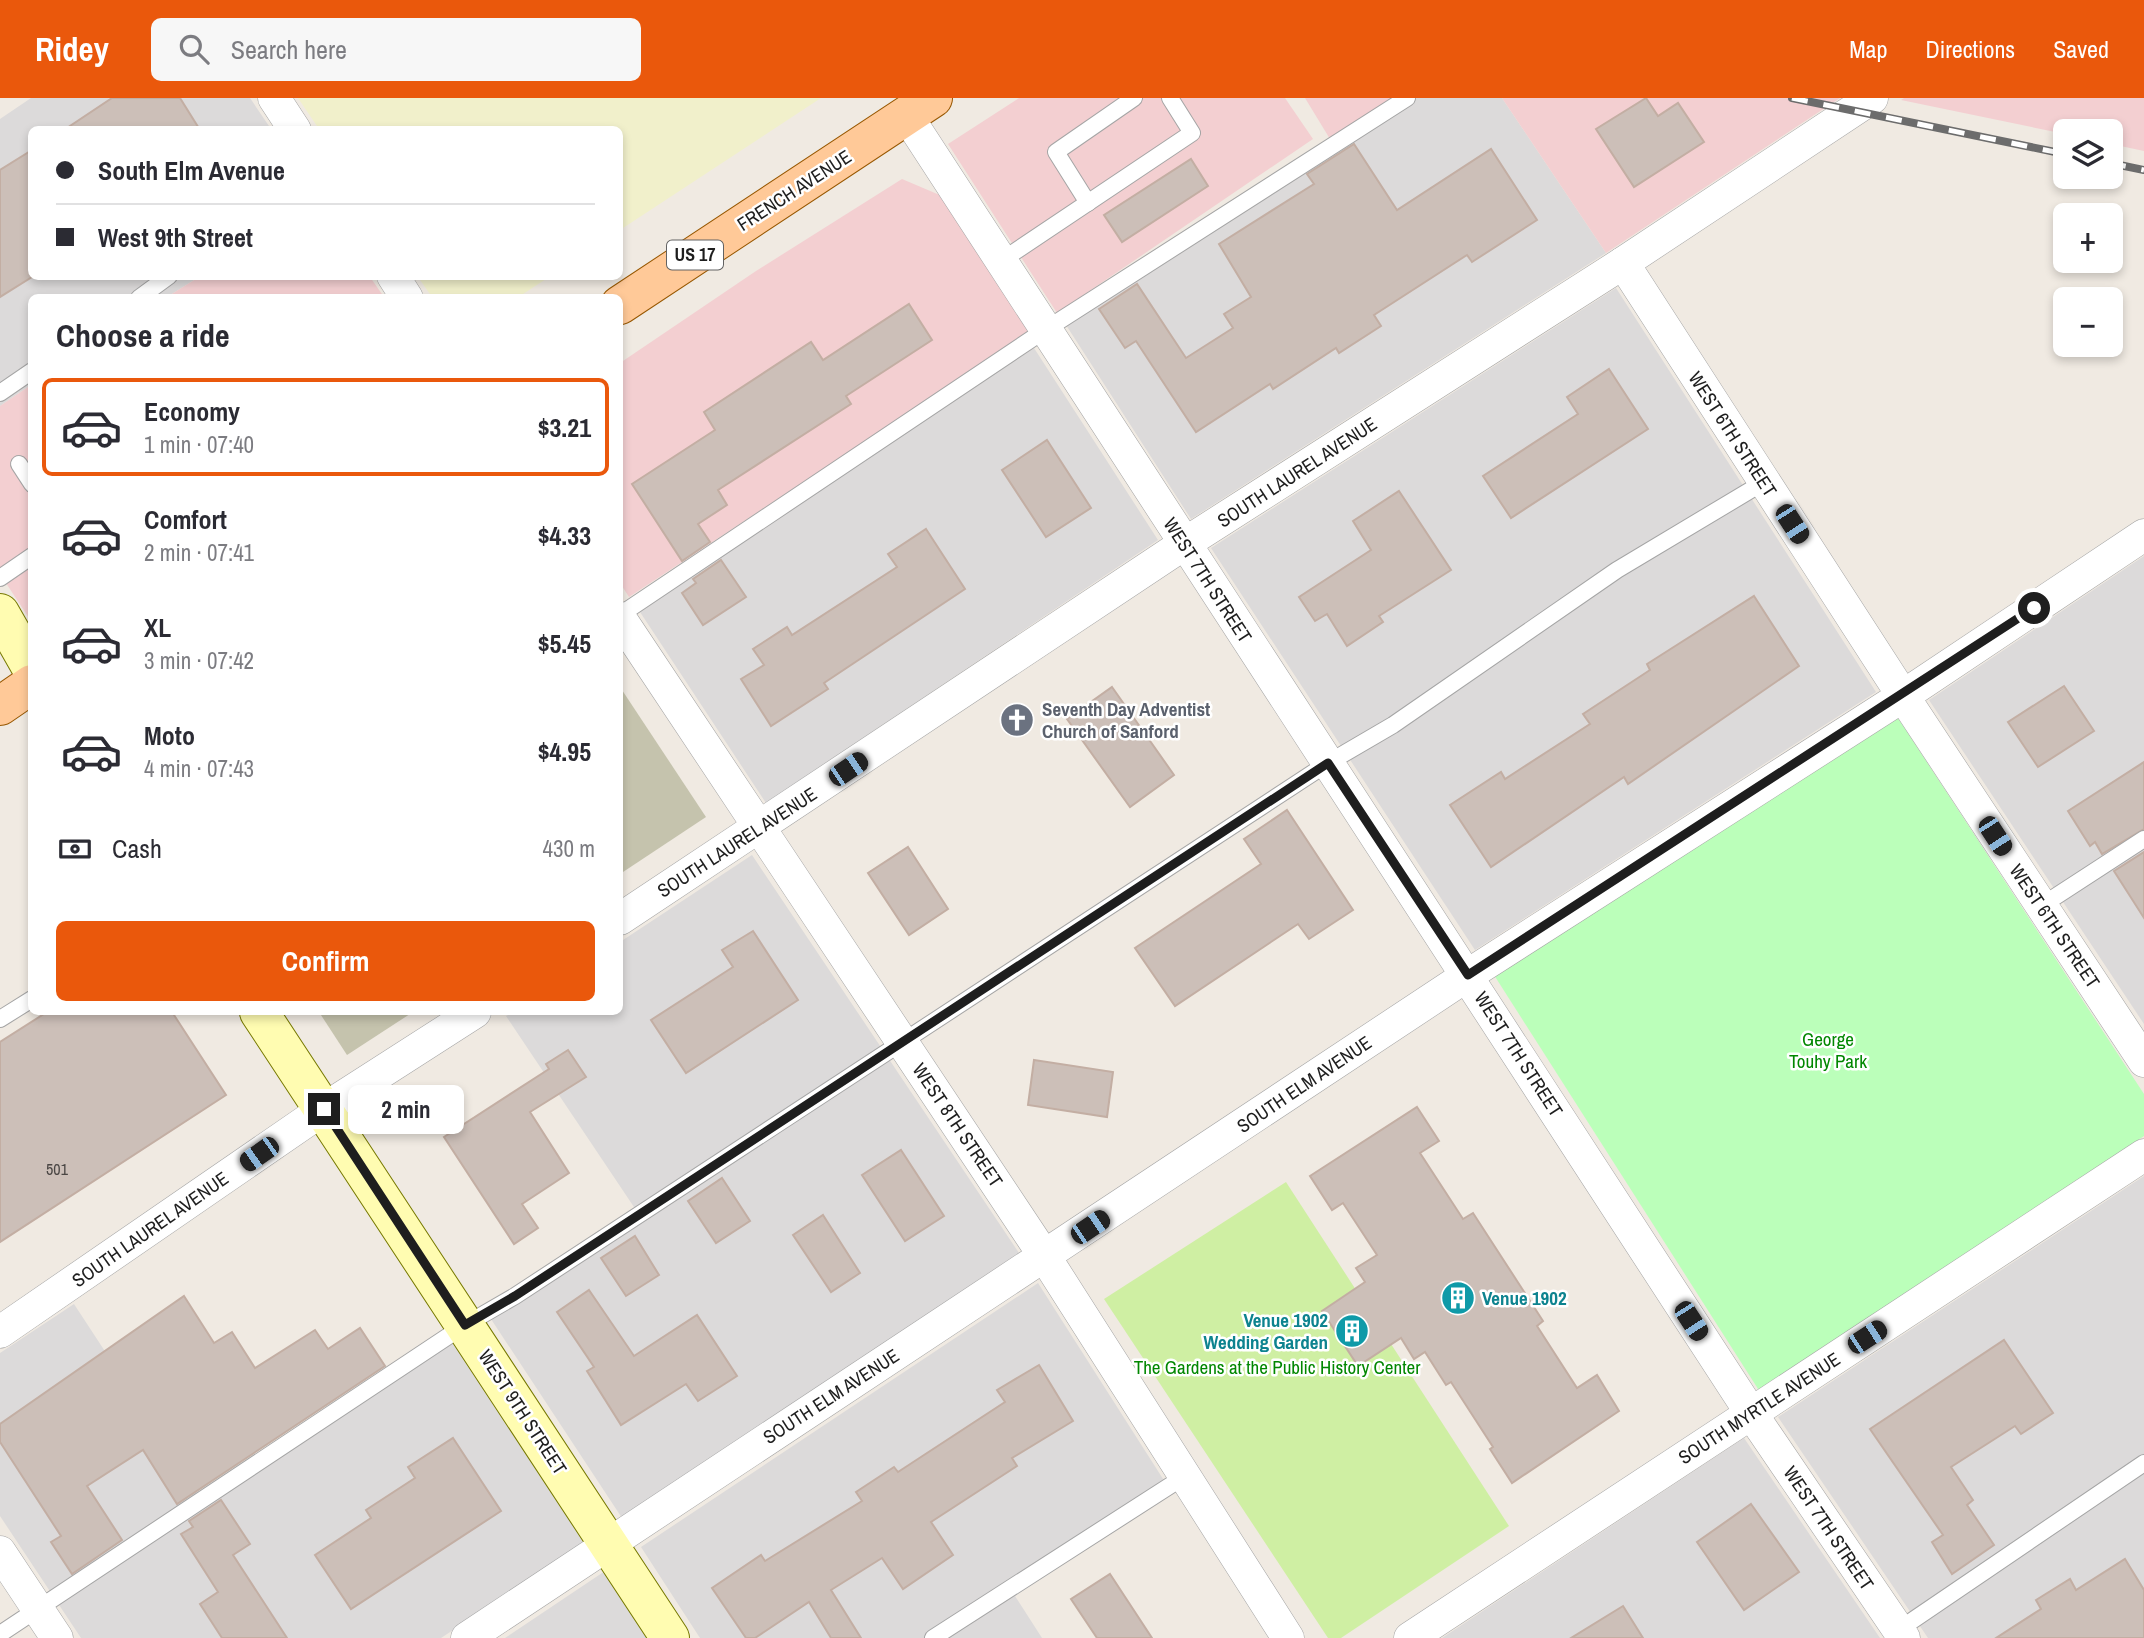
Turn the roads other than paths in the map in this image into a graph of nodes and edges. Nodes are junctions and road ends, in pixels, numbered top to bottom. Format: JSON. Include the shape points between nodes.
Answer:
{"nodes":[{"id":1,"x":274,"y":98,"type":"edge"},
{"id":2,"x":1134,"y":98,"type":"edge"},
{"id":3,"x":1170,"y":98,"type":"edge"},
{"id":4,"x":1406,"y":98,"type":"edge"},
{"id":5,"x":1872,"y":98,"type":"edge"},
{"id":6,"x":920,"y":107,"type":"edge"},
{"id":7,"x":292,"y":126,"type":"edge"},
{"id":8,"x":1088,"y":203,"type":"junction"},
{"id":9,"x":1001,"y":261,"type":"junction"},
{"id":10,"x":1623,"y":263,"type":"junction"},
{"id":11,"x":164,"y":280,"type":"edge"},
{"id":12,"x":144,"y":294,"type":"edge"},
{"id":13,"x":623,"y":303,"type":"edge"},
{"id":14,"x":1045,"y":330,"type":"junction"},
{"id":15,"x":28,"y":374,"type":"edge"},
{"id":16,"x":0,"y":393,"type":"edge"},
{"id":17,"x":19,"y":464,"type":"dead end"},
{"id":18,"x":28,"y":478,"type":"edge"},
{"id":19,"x":1764,"y":481,"type":"junction"},
{"id":20,"x":2144,"y":535,"type":"edge"},
{"id":21,"x":1184,"y":544,"type":"junction"},
{"id":22,"x":28,"y":559,"type":"edge"},
{"id":23,"x":0,"y":578,"type":"edge"},
{"id":24,"x":0,"y":613,"type":"edge"},
{"id":25,"x":623,"y":615,"type":"edge"},
{"id":26,"x":623,"y":622,"type":"edge"},
{"id":27,"x":28,"y":661,"type":"edge"},
{"id":28,"x":28,"y":687,"type":"edge"},
{"id":29,"x":1903,"y":696,"type":"junction"},
{"id":30,"x":0,"y":706,"type":"edge"},
{"id":31,"x":1328,"y":763,"type":"junction"},
{"id":32,"x":759,"y":829,"type":"junction"},
{"id":33,"x":2144,"y":839,"type":"edge"},
{"id":34,"x":2042,"y":906,"type":"junction"},
{"id":35,"x":623,"y":917,"type":"edge"},
{"id":36,"x":1468,"y":975,"type":"junction"},
{"id":37,"x":28,"y":1002,"type":"edge"},
{"id":38,"x":261,"y":1015,"type":"edge"},
{"id":39,"x":470,"y":1015,"type":"edge"},
{"id":40,"x":0,"y":1019,"type":"edge"},
{"id":41,"x":901,"y":1041,"type":"junction"},
{"id":42,"x":2144,"y":1061,"type":"edge"},
{"id":43,"x":324,"y":1109,"type":"junction"},
{"id":44,"x":2144,"y":1155,"type":"edge"},
{"id":45,"x":1045,"y":1256,"type":"junction"},
{"id":46,"x":465,"y":1325,"type":"junction"},
{"id":47,"x":0,"y":1332,"type":"edge"},
{"id":48,"x":1751,"y":1413,"type":"junction"},
{"id":49,"x":2144,"y":1463,"type":"edge"},
{"id":50,"x":1185,"y":1476,"type":"junction"},
{"id":51,"x":608,"y":1542,"type":"junction"},
{"id":52,"x":0,"y":1552,"type":"edge"},
{"id":53,"x":38,"y":1609,"type":"junction"},
{"id":54,"x":0,"y":1634,"type":"edge"},
{"id":55,"x":1897,"y":1635,"type":"edge"},
{"id":56,"x":57,"y":1638,"type":"edge"},
{"id":57,"x":467,"y":1638,"type":"edge"},
{"id":58,"x":670,"y":1638,"type":"edge"},
{"id":59,"x":933,"y":1638,"type":"edge"},
{"id":60,"x":1288,"y":1638,"type":"edge"},
{"id":61,"x":1410,"y":1638,"type":"edge"}],
"edges":[{"from":1,"to":7,"type":"street"},
{"from":2,"to":8,"type":"lane","via":[[1056,152]]},
{"from":3,"to":8,"type":"lane","via":[[1192,133]]},
{"from":4,"to":14,"type":"lane"},
{"from":5,"to":10,"type":"street","name":"SOUTH LAUREL AVENUE"},
{"from":6,"to":9,"type":"street","name":"WEST 7TH STREET"},
{"from":6,"to":13,"type":"main road","name":"FRENCH AVENUE","number":"US 17"},
{"from":8,"to":9,"type":"lane"},
{"from":9,"to":14,"type":"street","name":"WEST 7TH STREET"},
{"from":10,"to":19,"type":"street","name":"WEST 6TH STREET"},
{"from":10,"to":21,"type":"street","name":"SOUTH LAUREL AVENUE"},
{"from":11,"to":12,"type":"lane"},
{"from":14,"to":21,"type":"street","name":"WEST 7TH STREET"},
{"from":14,"to":25,"type":"lane"},
{"from":15,"to":16,"type":"lane"},
{"from":17,"to":18,"type":"lane"},
{"from":19,"to":29,"type":"street","name":"WEST 6TH STREET"},
{"from":19,"to":31,"type":"lane","via":[[1617,570],[1393,725]]},
{"from":20,"to":29,"type":"street","name":"SOUTH ELM AVENUE"},
{"from":21,"to":31,"type":"street","name":"WEST 7TH STREET"},
{"from":21,"to":32,"type":"street","name":"SOUTH LAUREL AVENUE"},
{"from":22,"to":23,"type":"lane"},
{"from":24,"to":27,"type":"street"},
{"from":26,"to":32,"type":"street","name":"WEST 8TH STREET"},
{"from":28,"to":30,"type":"main road"},
{"from":29,"to":34,"type":"street","name":"WEST 6TH STREET"},
{"from":29,"to":36,"type":"street","name":"SOUTH ELM AVENUE"},
{"from":31,"to":36,"type":"street","name":"WEST 7TH STREET"},
{"from":31,"to":41,"type":"lane"},
{"from":32,"to":35,"type":"street","name":"SOUTH LAUREL AVENUE"},
{"from":32,"to":41,"type":"street","name":"WEST 8TH STREET"},
{"from":33,"to":34,"type":"lane"},
{"from":34,"to":42,"type":"street","name":"WEST 6TH STREET"},
{"from":36,"to":45,"type":"street","name":"SOUTH ELM AVENUE"},
{"from":36,"to":48,"type":"street","name":"WEST 7TH STREET"},
{"from":37,"to":40,"type":"lane"},
{"from":38,"to":43,"type":"street","name":"WEST 9TH STREET"},
{"from":39,"to":43,"type":"street","name":"SOUTH LAUREL AVENUE"},
{"from":41,"to":45,"type":"street","name":"WEST 8TH STREET"},
{"from":41,"to":46,"type":"lane"},
{"from":43,"to":46,"type":"street","name":"WEST 9TH STREET"},
{"from":43,"to":47,"type":"street","name":"SOUTH LAUREL AVENUE"},
{"from":44,"to":48,"type":"street","name":"SOUTH MYRTLE AVENUE"},
{"from":45,"to":50,"type":"street","name":"WEST 8TH STREET"},
{"from":45,"to":51,"type":"street","name":"SOUTH ELM AVENUE"},
{"from":46,"to":51,"type":"street","name":"WEST 9TH STREET"},
{"from":46,"to":53,"type":"lane"},
{"from":48,"to":55,"type":"street","name":"WEST 7TH STREET"},
{"from":48,"to":61,"type":"street","name":"SOUTH MYRTLE AVENUE"},
{"from":49,"to":55,"type":"lane"},
{"from":50,"to":59,"type":"lane"},
{"from":50,"to":60,"type":"street","name":"WEST 8TH STREET"},
{"from":51,"to":57,"type":"street","name":"SOUTH ELM AVENUE"},
{"from":51,"to":58,"type":"street","name":"WEST 9TH STREET"},
{"from":52,"to":53,"type":"street"},
{"from":53,"to":54,"type":"lane"},
{"from":53,"to":56,"type":"street"}]}
